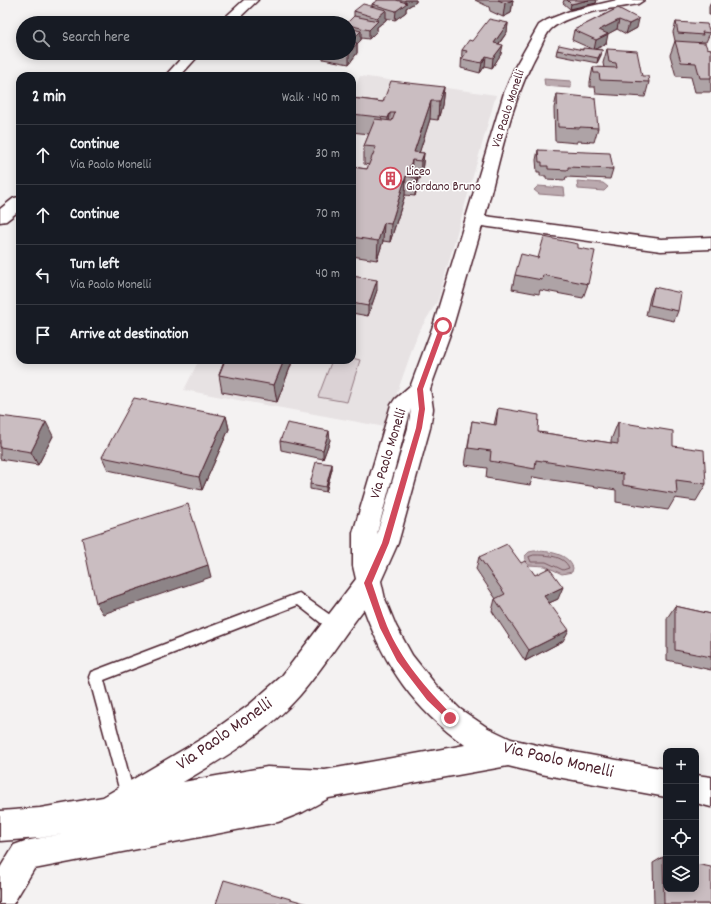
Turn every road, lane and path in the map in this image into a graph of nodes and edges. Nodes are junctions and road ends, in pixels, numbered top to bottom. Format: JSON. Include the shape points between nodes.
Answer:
{"nodes":[{"id":1,"x":252,"y":0,"type":"edge"},
{"id":2,"x":638,"y":0,"type":"edge"},
{"id":3,"x":234,"y":16,"type":"edge"},
{"id":4,"x":187,"y":60,"type":"edge"},
{"id":5,"x":176,"y":72,"type":"edge"},
{"id":6,"x":16,"y":205,"type":"edge"},
{"id":7,"x":0,"y":217,"type":"edge"},
{"id":8,"x":475,"y":220,"type":"junction"},
{"id":9,"x":711,"y":243,"type":"edge"},
{"id":10,"x":368,"y":583,"type":"junction"},
{"id":11,"x":335,"y":626,"type":"junction"},
{"id":12,"x":508,"y":752,"type":"junction"},
{"id":13,"x":663,"y":782,"type":"edge"},
{"id":14,"x":325,"y":784,"type":"junction"},
{"id":15,"x":699,"y":790,"type":"edge"},
{"id":16,"x":711,"y":792,"type":"edge"},
{"id":17,"x":118,"y":805,"type":"junction"},
{"id":18,"x":0,"y":826,"type":"edge"},
{"id":19,"x":12,"y":859,"type":"edge"},
{"id":20,"x":0,"y":897,"type":"edge"}],
"edges":[{"from":1,"to":3,"type":"street"},
{"from":2,"to":8,"type":"street","name":"Via Paolo Monelli","via":[[563,17],[544,28],[522,66],[511,93]]},
{"from":4,"to":5,"type":"street"},
{"from":6,"to":7,"type":"street"},
{"from":8,"to":9,"type":"street","via":[[661,245]]},
{"from":8,"to":10,"type":"street","name":"Via Paolo Monelli","via":[[443,326],[420,389],[422,409],[419,428],[386,543]]},
{"from":10,"to":11,"type":"street","name":"Via Paolo Monelli"},
{"from":10,"to":12,"type":"street","name":"Via Paolo Monelli","via":[[383,628],[399,658],[430,697],[468,733]]},
{"from":11,"to":17,"type":"street","name":"Via Paolo Monelli","via":[[290,686],[259,715],[213,748]]},
{"from":11,"to":17,"type":"lane","via":[[299,599],[96,676]]},
{"from":12,"to":13,"type":"street","name":"Via Paolo Monelli","via":[[528,758]]},
{"from":12,"to":14,"type":"street"},
{"from":14,"to":17,"type":"street","via":[[267,781]]},
{"from":14,"to":19,"type":"street","via":[[293,802],[278,807]]},
{"from":15,"to":16,"type":"street"},
{"from":17,"to":18,"type":"street","via":[[40,823]]},
{"from":19,"to":20,"type":"street"}]}
